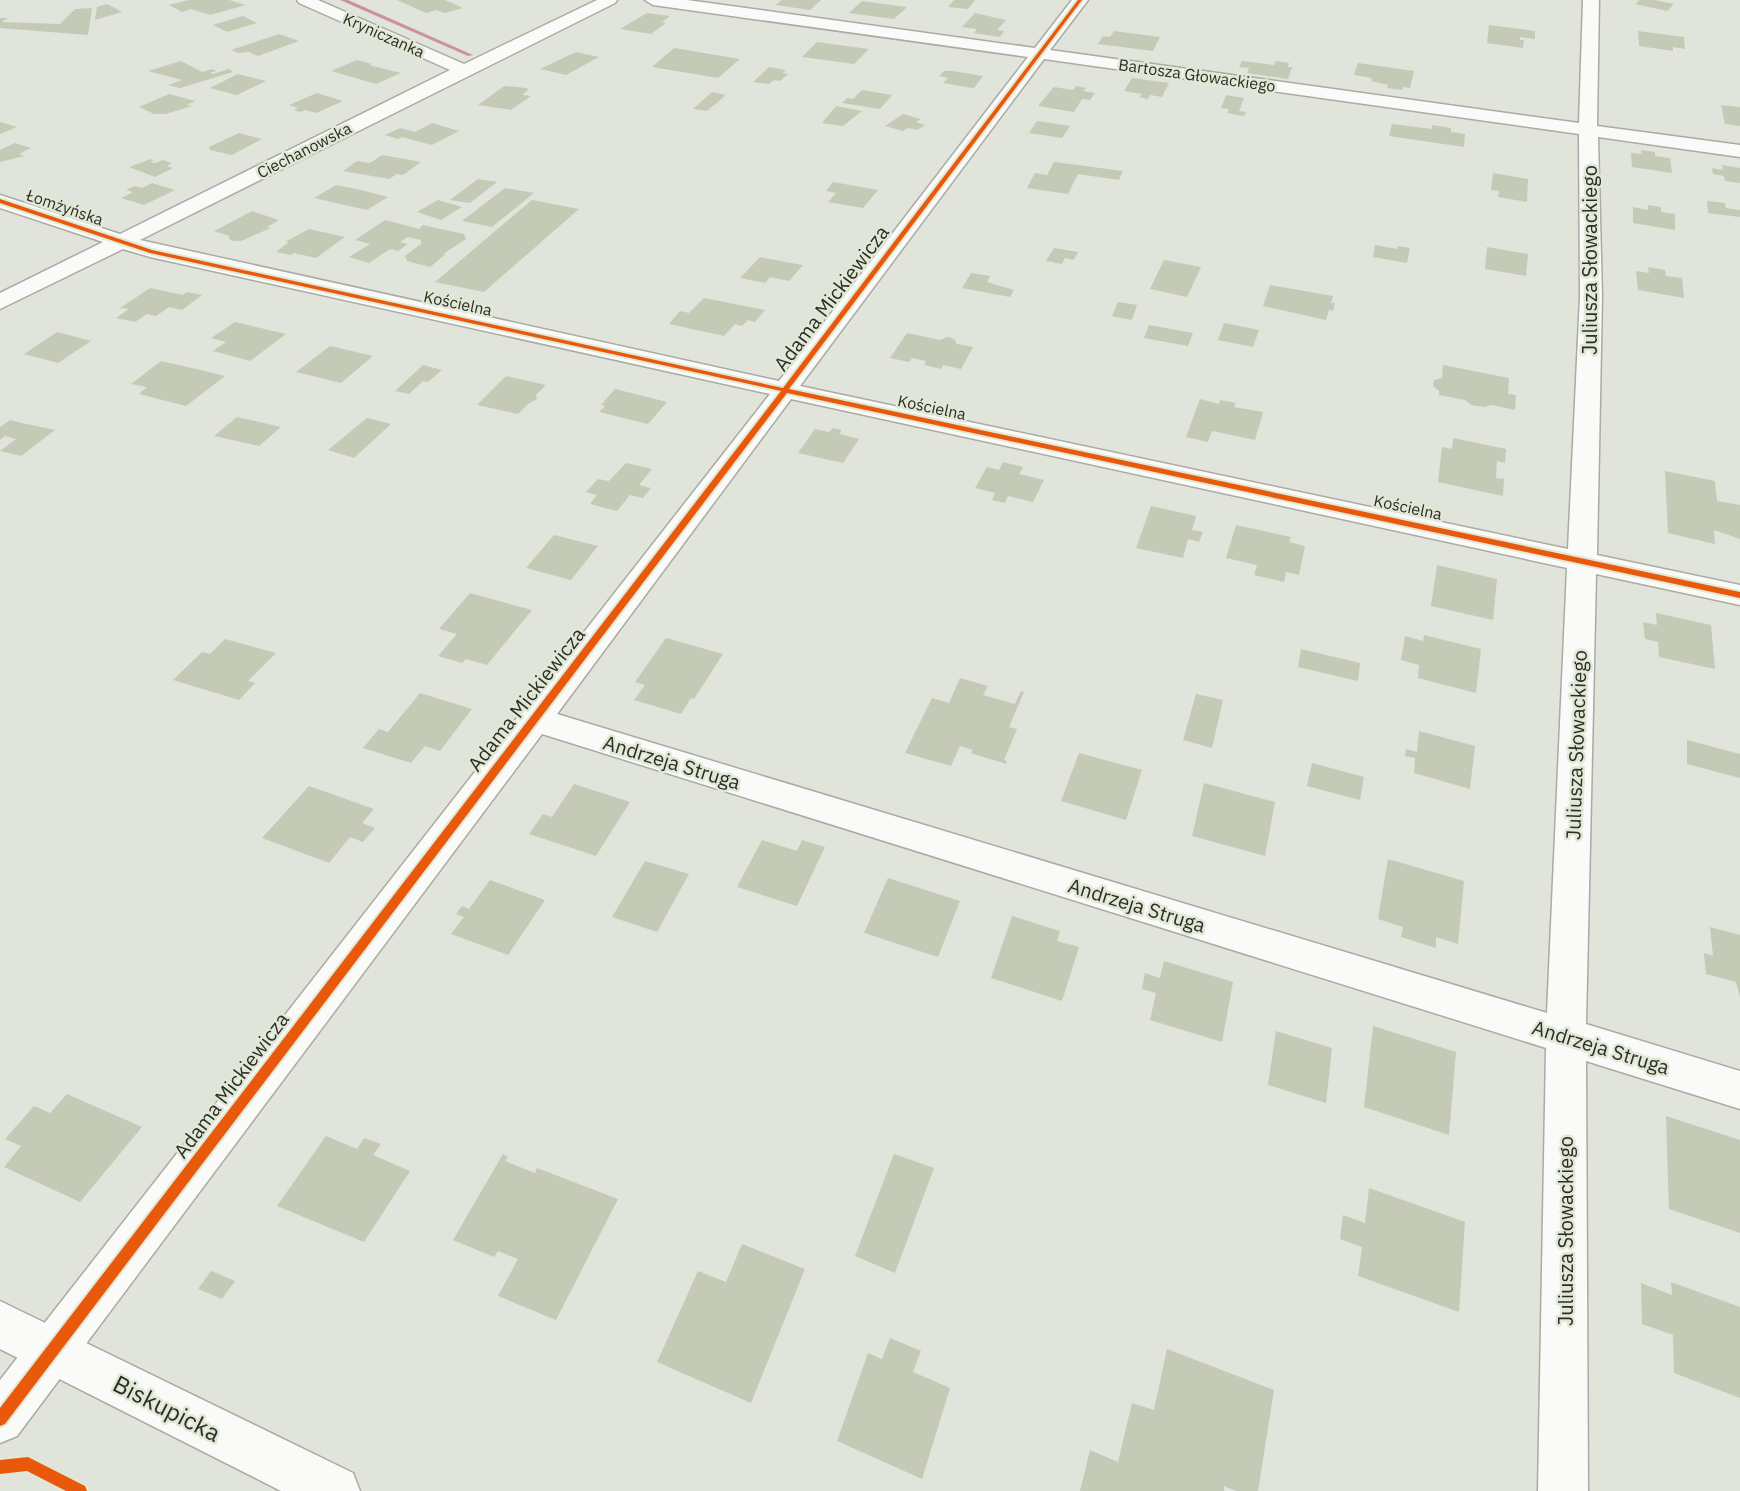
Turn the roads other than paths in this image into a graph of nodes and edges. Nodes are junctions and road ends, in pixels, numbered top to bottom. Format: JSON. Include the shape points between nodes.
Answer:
{"nodes":[{"id":1,"x":304,"y":0,"type":"edge"},
{"id":2,"x":609,"y":0,"type":"edge"},
{"id":3,"x":653,"y":0,"type":"edge"},
{"id":4,"x":1080,"y":0,"type":"edge"},
{"id":5,"x":1591,"y":0,"type":"edge"},
{"id":6,"x":1038,"y":54,"type":"junction"},
{"id":7,"x":464,"y":70,"type":"junction"},
{"id":8,"x":1588,"y":130,"type":"junction"},
{"id":9,"x":1740,"y":152,"type":"edge"},
{"id":10,"x":0,"y":201,"type":"edge"},
{"id":11,"x":120,"y":242,"type":"junction"},
{"id":12,"x":0,"y":302,"type":"edge"},
{"id":13,"x":784,"y":390,"type":"junction"},
{"id":14,"x":1582,"y":560,"type":"junction"},
{"id":15,"x":1740,"y":595,"type":"edge"},
{"id":16,"x":533,"y":719,"type":"junction"},
{"id":17,"x":1566,"y":1036,"type":"junction"},
{"id":18,"x":1740,"y":1090,"type":"edge"},
{"id":19,"x":0,"y":1324,"type":"edge"},
{"id":20,"x":53,"y":1349,"type":"junction"},
{"id":21,"x":0,"y":1419,"type":"edge"},
{"id":22,"x":335,"y":1491,"type":"edge"},
{"id":23,"x":1563,"y":1491,"type":"edge"}],
"edges":[{"from":1,"to":7,"type":"street","name":"Kryniczanka"},
{"from":2,"to":7,"type":"street","name":"Ciechanowska"},
{"from":3,"to":6,"type":"street","name":"Bartosza Głowackiego"},
{"from":4,"to":6,"type":"street","name":"Adama Mickiewicza"},
{"from":5,"to":8,"type":"street","name":"Juliusza Słowackiego"},
{"from":6,"to":8,"type":"street","name":"Bartosza Głowackiego"},
{"from":6,"to":13,"type":"street","name":"Adama Mickiewicza"},
{"from":7,"to":11,"type":"street","name":"Ciechanowska"},
{"from":8,"to":9,"type":"street","name":"Bartosza Głowackiego"},
{"from":8,"to":14,"type":"street","name":"Juliusza Słowackiego","via":[[1591,296]]},
{"from":10,"to":11,"type":"street","name":"Łomżyńska"},
{"from":11,"to":12,"type":"street","name":"Ciechanowska"},
{"from":11,"to":13,"type":"street","name":"Kościelna"},
{"from":13,"to":14,"type":"street","name":"Kościelna"},
{"from":13,"to":16,"type":"street","name":"Adama Mickiewicza"},
{"from":14,"to":15,"type":"street","name":"Kościelna"},
{"from":14,"to":17,"type":"street","name":"Juliusza Słowackiego"},
{"from":16,"to":17,"type":"street","name":"Andrzeja Struga"},
{"from":16,"to":20,"type":"street","name":"Adama Mickiewicza"},
{"from":17,"to":18,"type":"street","name":"Andrzeja Struga"},
{"from":17,"to":23,"type":"street","name":"Juliusza Słowackiego"},
{"from":19,"to":20,"type":"street","name":"Biskupicka"},
{"from":20,"to":21,"type":"street","name":"Adama Mickiewicza"},
{"from":20,"to":22,"type":"street","name":"Biskupicka"}]}
